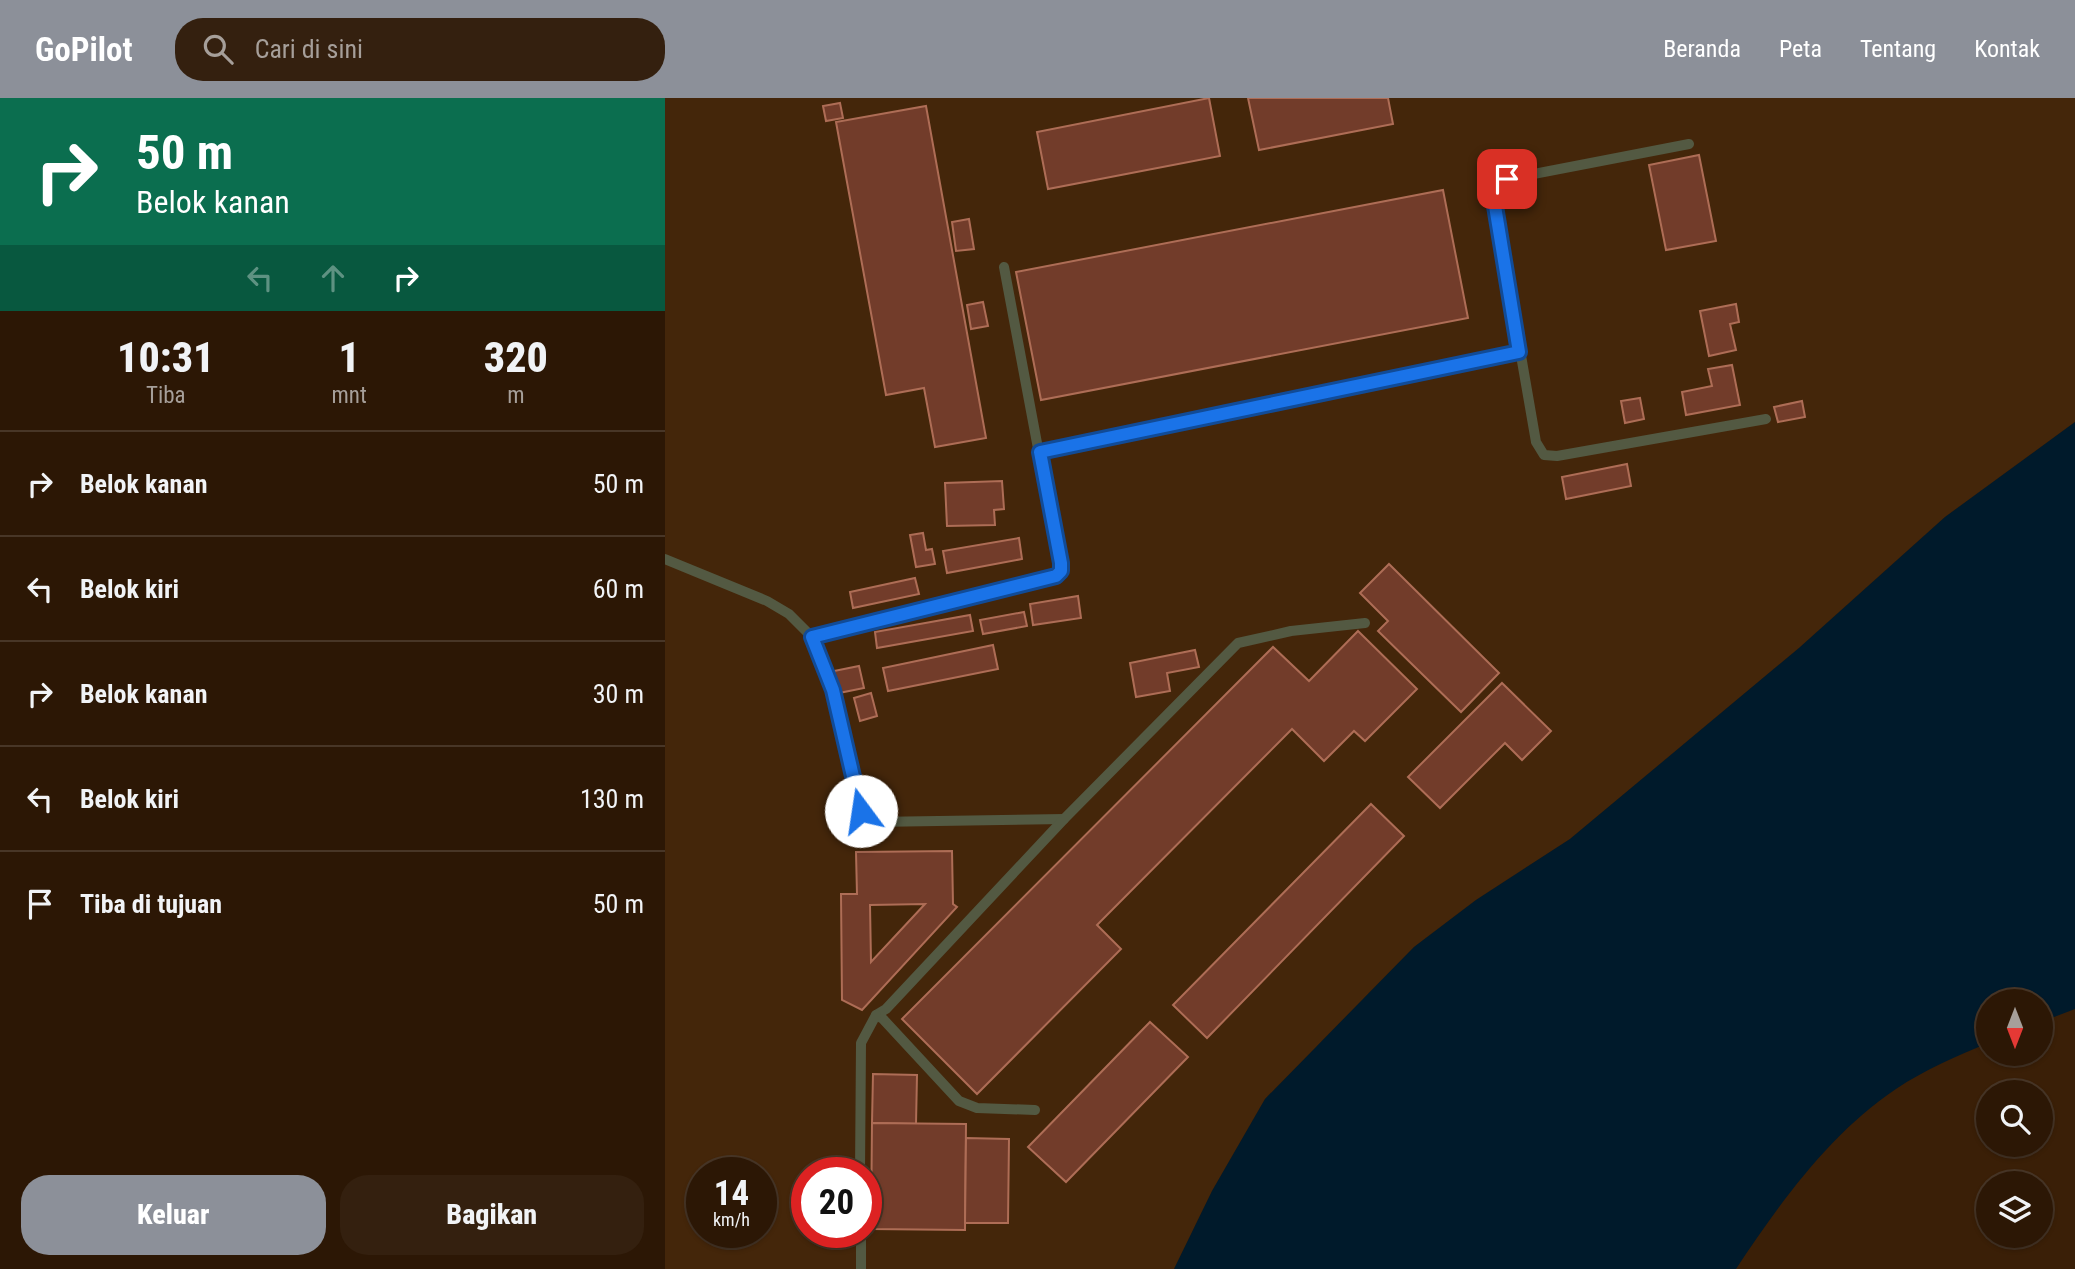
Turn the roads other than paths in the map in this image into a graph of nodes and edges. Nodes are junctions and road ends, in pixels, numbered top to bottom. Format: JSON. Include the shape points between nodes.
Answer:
{"nodes":[{"id":1,"x":1689,"y":144,"type":"dead end"},
{"id":2,"x":1005,"y":267,"type":"dead end"},
{"id":3,"x":1519,"y":352,"type":"junction"},
{"id":4,"x":1766,"y":419,"type":"dead end"},
{"id":5,"x":1040,"y":452,"type":"junction"},
{"id":6,"x":665,"y":559,"type":"edge"},
{"id":7,"x":1365,"y":623,"type":"dead end"},
{"id":8,"x":812,"y":637,"type":"junction"},
{"id":9,"x":1064,"y":819,"type":"junction"},
{"id":10,"x":876,"y":1015,"type":"junction"},
{"id":11,"x":1035,"y":1110,"type":"dead end"},
{"id":12,"x":860,"y":1157,"type":"edge"},
{"id":13,"x":860,"y":1248,"type":"edge"},
{"id":14,"x":861,"y":1269,"type":"edge"}],
"edges":[{"from":1,"to":3,"type":"lane","via":[[1507,179],[1496,187],[1494,200]]},
{"from":2,"to":5,"type":"lane"},
{"from":3,"to":4,"type":"lane","via":[[1536,442],[1543,455]]},
{"from":3,"to":5,"type":"lane"},
{"from":5,"to":8,"type":"lane","via":[[1061,563],[1056,576]]},
{"from":6,"to":8,"type":"lane","via":[[767,601],[789,614]]},
{"from":7,"to":9,"type":"lane","via":[[1291,631],[1238,643]]},
{"from":8,"to":9,"type":"lane","via":[[833,690],[865,816],[874,822]]},
{"from":9,"to":10,"type":"lane"},
{"from":10,"to":11,"type":"lane","via":[[959,1101],[977,1108]]},
{"from":10,"to":12,"type":"lane","via":[[861,1043]]},
{"from":13,"to":14,"type":"lane"}]}
